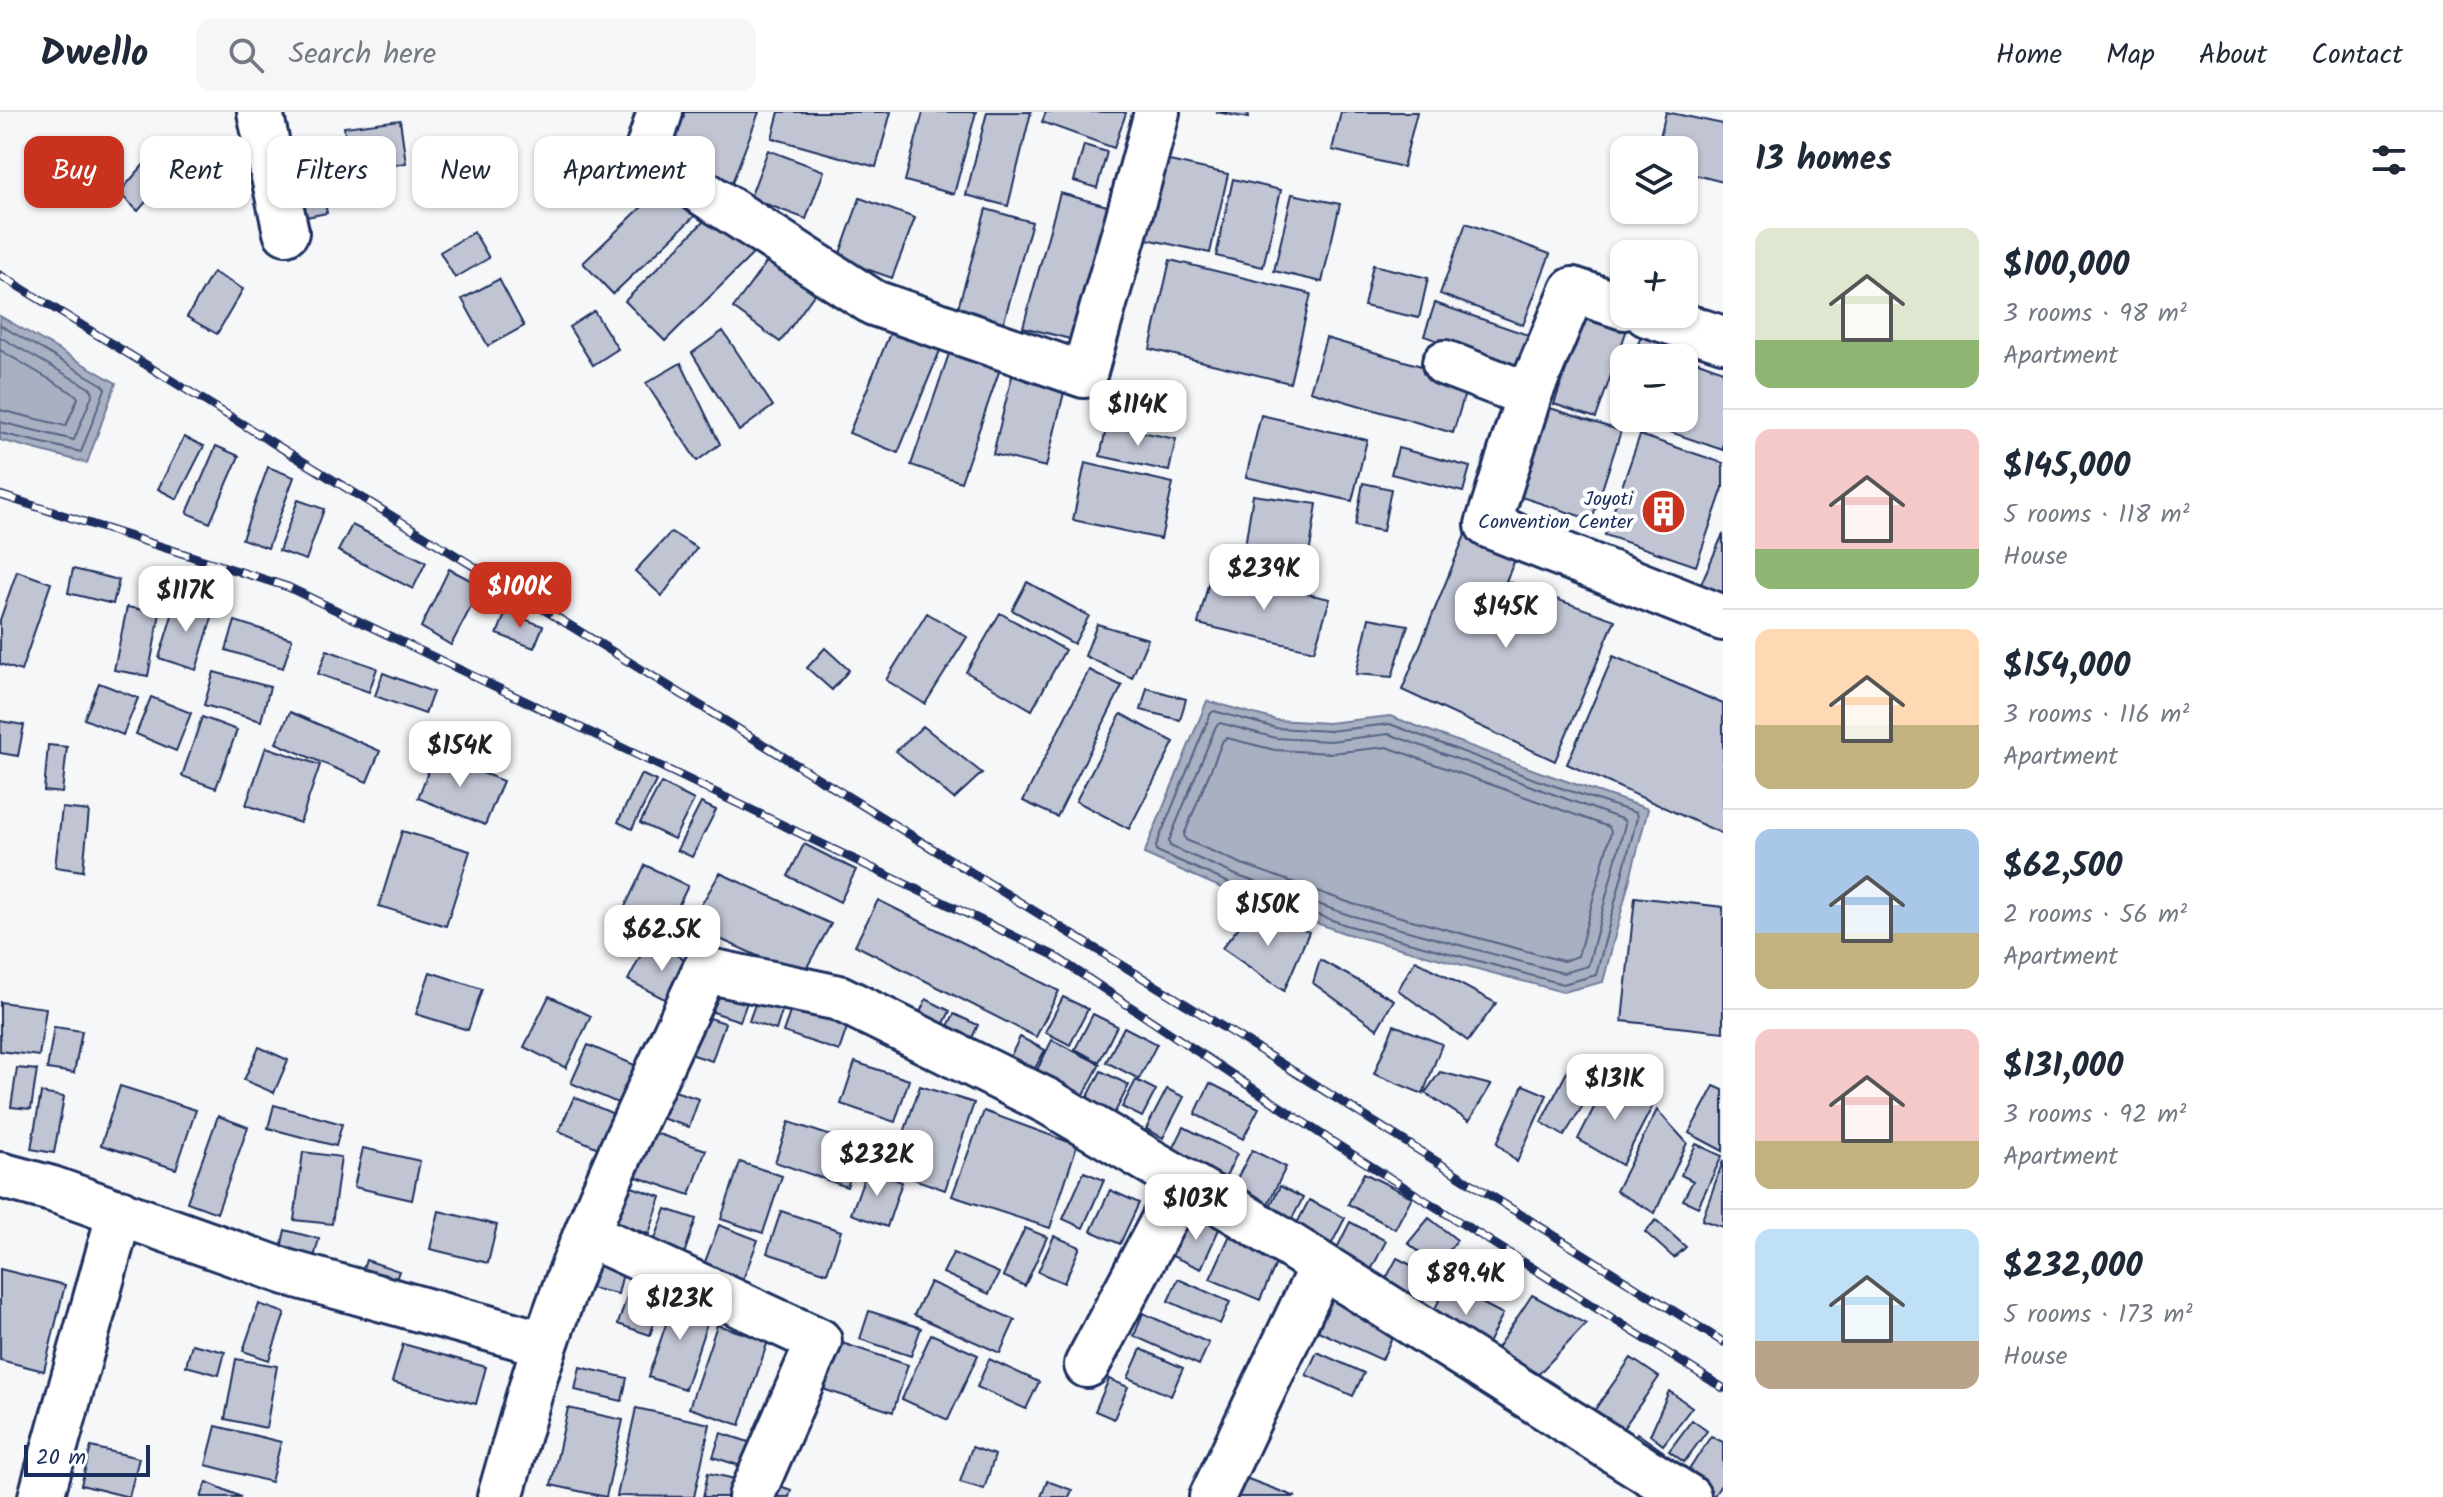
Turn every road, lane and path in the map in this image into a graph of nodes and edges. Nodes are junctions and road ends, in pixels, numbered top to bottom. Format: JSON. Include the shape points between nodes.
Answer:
{"nodes":[{"id":1,"x":260,"y":112,"type":"edge"},
{"id":2,"x":660,"y":112,"type":"edge"},
{"id":3,"x":1157,"y":112,"type":"edge"},
{"id":4,"x":286,"y":232,"type":"dead end"},
{"id":5,"x":1610,"y":302,"type":"edge"},
{"id":6,"x":1690,"y":328,"type":"edge"},
{"id":7,"x":1723,"y":339,"type":"edge"},
{"id":8,"x":1445,"y":363,"type":"dead end"},
{"id":9,"x":1529,"y":395,"type":"junction"},
{"id":10,"x":1723,"y":618,"type":"edge"},
{"id":11,"x":0,"y":1175,"type":"edge"},
{"id":12,"x":1184,"y":1182,"type":"junction"},
{"id":13,"x":120,"y":1212,"type":"junction"},
{"id":14,"x":587,"y":1234,"type":"junction"},
{"id":15,"x":1322,"y":1266,"type":"junction"},
{"id":16,"x":545,"y":1344,"type":"junction"},
{"id":17,"x":1087,"y":1365,"type":"dead end"},
{"id":18,"x":41,"y":1497,"type":"edge"},
{"id":19,"x":500,"y":1497,"type":"edge"},
{"id":20,"x":751,"y":1497,"type":"edge"},
{"id":21,"x":1212,"y":1497,"type":"edge"},
{"id":22,"x":1688,"y":1497,"type":"edge"}],
"edges":[{"from":1,"to":4,"type":"street"},
{"from":2,"to":3,"type":"street","via":[[646,156],[874,303],[1084,375]]},
{"from":5,"to":9,"type":"street","via":[[1573,290]]},
{"from":6,"to":7,"type":"street"},
{"from":8,"to":9,"type":"street"},
{"from":9,"to":10,"type":"street","via":[[1488,525]]},
{"from":11,"to":13,"type":"street"},
{"from":12,"to":14,"type":"street","via":[[1047,1101],[839,998],[705,970]]},
{"from":12,"to":15,"type":"street"},
{"from":12,"to":17,"type":"street"},
{"from":13,"to":16,"type":"street","via":[[286,1272]]},
{"from":13,"to":18,"type":"street"},
{"from":14,"to":16,"type":"street"},
{"from":14,"to":20,"type":"street","via":[[819,1341]]},
{"from":15,"to":21,"type":"street"},
{"from":15,"to":22,"type":"street"},
{"from":16,"to":19,"type":"street"}]}
